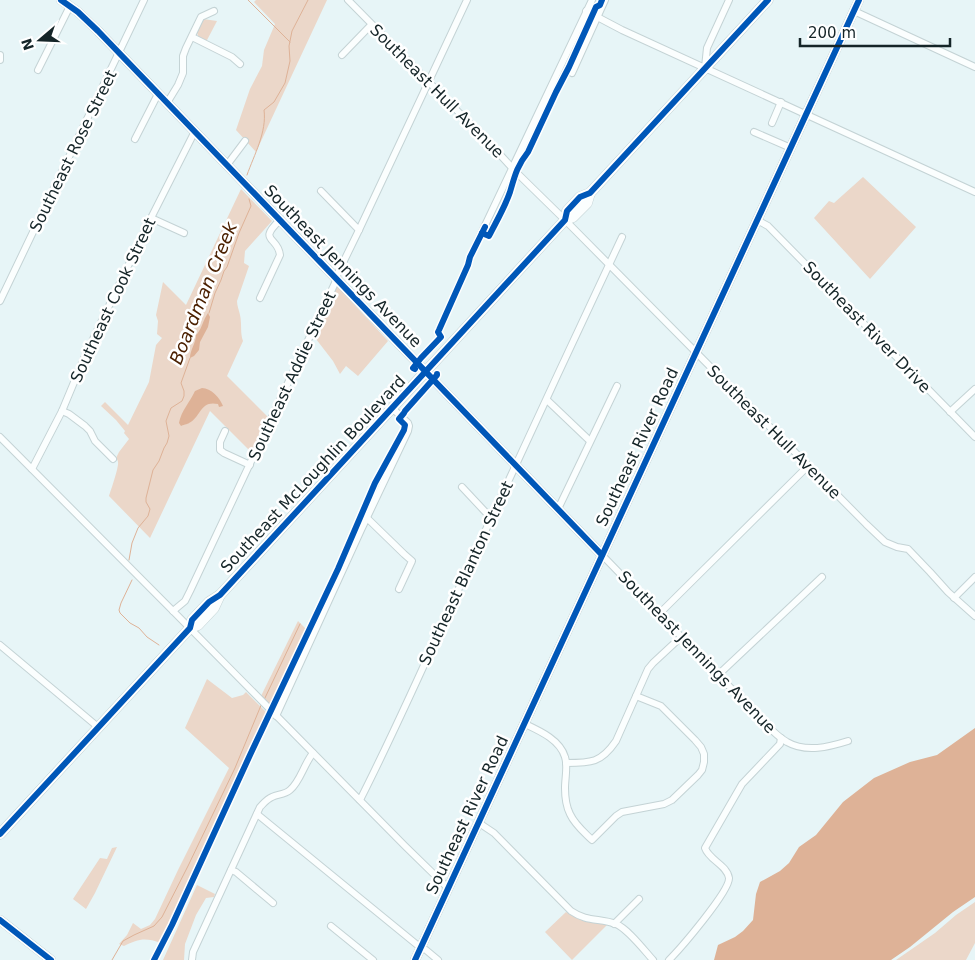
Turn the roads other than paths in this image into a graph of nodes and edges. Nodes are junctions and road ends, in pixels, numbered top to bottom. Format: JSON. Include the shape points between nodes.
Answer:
{"nodes":[{"id":1,"x":61,"y":0,"type":"edge"},
{"id":2,"x":144,"y":0,"type":"edge"},
{"id":3,"x":348,"y":0,"type":"edge"},
{"id":4,"x":466,"y":0,"type":"edge"},
{"id":5,"x":592,"y":0,"type":"edge"},
{"id":6,"x":605,"y":0,"type":"edge"},
{"id":7,"x":729,"y":0,"type":"edge"},
{"id":8,"x":768,"y":0,"type":"edge"},
{"id":9,"x":859,"y":0,"type":"edge"},
{"id":10,"x":70,"y":6,"type":"junction"},
{"id":11,"x":214,"y":11,"type":"dead end"},
{"id":12,"x":854,"y":11,"type":"junction"},
{"id":13,"x":586,"y":12,"type":"junction"},
{"id":14,"x":597,"y":17,"type":"junction"},
{"id":15,"x":372,"y":25,"type":"junction"},
{"id":16,"x":192,"y":37,"type":"junction"},
{"id":17,"x":119,"y":54,"type":"junction"},
{"id":18,"x":0,"y":55,"type":"edge"},
{"id":19,"x":342,"y":55,"type":"dead end"},
{"id":20,"x":0,"y":60,"type":"edge"},
{"id":21,"x":240,"y":64,"type":"dead end"},
{"id":22,"x":705,"y":67,"type":"junction"},
{"id":23,"x":975,"y":67,"type":"edge"},
{"id":24,"x":38,"y":70,"type":"dead end"},
{"id":25,"x":572,"y":73,"type":"dead end"},
{"id":26,"x":429,"y":81,"type":"junction"},
{"id":27,"x":158,"y":94,"type":"junction"},
{"id":28,"x":781,"y":102,"type":"junction"},
{"id":29,"x":167,"y":103,"type":"junction"},
{"id":30,"x":806,"y":114,"type":"junction"},
{"id":31,"x":772,"y":123,"type":"dead end"},
{"id":32,"x":194,"y":131,"type":"junction"},
{"id":33,"x":754,"y":132,"type":"dead end"},
{"id":34,"x":134,"y":139,"type":"dead end"},
{"id":35,"x":245,"y":141,"type":"dead end"},
{"id":36,"x":790,"y":148,"type":"junction"},
{"id":37,"x":227,"y":164,"type":"junction"},
{"id":38,"x":512,"y":168,"type":"junction"},
{"id":39,"x":320,"y":191,"type":"dead end"},
{"id":40,"x":975,"y":192,"type":"edge"},
{"id":41,"x":150,"y":218,"type":"junction"},
{"id":42,"x":280,"y":220,"type":"junction"},
{"id":43,"x":565,"y":220,"type":"junction"},
{"id":44,"x":757,"y":220,"type":"junction"},
{"id":45,"x":359,"y":230,"type":"junction"},
{"id":46,"x":184,"y":233,"type":"dead end"},
{"id":47,"x":622,"y":237,"type":"dead end"},
{"id":48,"x":609,"y":264,"type":"junction"},
{"id":49,"x":336,"y":278,"type":"junction"},
{"id":50,"x":260,"y":298,"type":"dead end"},
{"id":51,"x":0,"y":301,"type":"edge"},
{"id":52,"x":441,"y":337,"type":"dead end"},
{"id":53,"x":696,"y":352,"type":"junction"},
{"id":54,"x":426,"y":372,"type":"junction"},
{"id":55,"x":617,"y":386,"type":"dead end"},
{"id":56,"x":975,"y":389,"type":"edge"},
{"id":57,"x":547,"y":400,"type":"junction"},
{"id":58,"x":392,"y":408,"type":"junction"},
{"id":59,"x":62,"y":411,"type":"junction"},
{"id":60,"x":950,"y":412,"type":"junction"},
{"id":61,"x":225,"y":431,"type":"dead end"},
{"id":62,"x":0,"y":437,"type":"edge"},
{"id":63,"x":975,"y":437,"type":"edge"},
{"id":64,"x":590,"y":442,"type":"junction"},
{"id":65,"x":112,"y":459,"type":"dead end"},
{"id":66,"x":250,"y":465,"type":"junction"},
{"id":67,"x":515,"y":465,"type":"junction"},
{"id":68,"x":808,"y":466,"type":"junction"},
{"id":69,"x":32,"y":469,"type":"junction"},
{"id":70,"x":462,"y":487,"type":"dead end"},
{"id":71,"x":558,"y":509,"type":"junction"},
{"id":72,"x":367,"y":518,"type":"junction"},
{"id":73,"x":491,"y":518,"type":"junction"},
{"id":74,"x":602,"y":555,"type":"junction"},
{"id":75,"x":822,"y":577,"type":"dead end"},
{"id":76,"x":975,"y":577,"type":"edge"},
{"id":77,"x":399,"y":589,"type":"dead end"},
{"id":78,"x":954,"y":598,"type":"junction"},
{"id":79,"x":173,"y":611,"type":"junction"},
{"id":80,"x":659,"y":614,"type":"junction"},
{"id":81,"x":975,"y":616,"type":"edge"},
{"id":82,"x":190,"y":628,"type":"junction"},
{"id":83,"x":681,"y":637,"type":"junction"},
{"id":84,"x":0,"y":645,"type":"edge"},
{"id":85,"x":718,"y":676,"type":"junction"},
{"id":86,"x":636,"y":696,"type":"junction"},
{"id":87,"x":276,"y":716,"type":"junction"},
{"id":88,"x":524,"y":724,"type":"junction"},
{"id":89,"x":98,"y":727,"type":"junction"},
{"id":90,"x":781,"y":738,"type":"junction"},
{"id":91,"x":848,"y":741,"type":"dead end"},
{"id":92,"x":313,"y":753,"type":"junction"},
{"id":93,"x":566,"y":763,"type":"junction"},
{"id":94,"x":360,"y":800,"type":"junction"},
{"id":95,"x":258,"y":814,"type":"junction"},
{"id":96,"x":479,"y":823,"type":"junction"},
{"id":97,"x":0,"y":834,"type":"edge"},
{"id":98,"x":231,"y":870,"type":"junction"},
{"id":99,"x":448,"y":888,"type":"junction"},
{"id":100,"x":639,"y":899,"type":"dead end"},
{"id":101,"x":273,"y":903,"type":"dead end"},
{"id":102,"x":0,"y":920,"type":"edge"},
{"id":103,"x":614,"y":924,"type":"junction"},
{"id":104,"x":331,"y":926,"type":"dead end"},
{"id":105,"x":421,"y":948,"type":"junction"},
{"id":106,"x":51,"y":960,"type":"edge"},
{"id":107,"x":192,"y":960,"type":"edge"},
{"id":108,"x":373,"y":960,"type":"edge"},
{"id":109,"x":415,"y":960,"type":"edge"},
{"id":110,"x":438,"y":960,"type":"edge"},
{"id":111,"x":653,"y":960,"type":"edge"},
{"id":112,"x":669,"y":960,"type":"edge"}],
"edges":[{"from":1,"to":10,"type":"street","name":"Southeast Jennings Avenue"},
{"from":2,"to":17,"type":"street","name":"Southeast Rose Street"},
{"from":3,"to":15,"type":"street","name":"Southeast Hull Avenue"},
{"from":4,"to":26,"type":"street","name":"Southeast Addie Street"},
{"from":5,"to":13,"type":"street"},
{"from":6,"to":14,"type":"street"},
{"from":7,"to":22,"type":"street","via":[[707,48]]},
{"from":8,"to":22,"type":"main road","name":"Southeast McLoughlin Boulevard"},
{"from":9,"to":12,"type":"street","name":"Southeast River Road"},
{"from":10,"to":17,"type":"street","name":"Southeast Jennings Avenue"},
{"from":10,"to":24,"type":"street"},
{"from":11,"to":16,"type":"street","via":[[201,17]]},
{"from":12,"to":23,"type":"street"},
{"from":12,"to":30,"type":"street","name":"Southeast River Road"},
{"from":13,"to":14,"type":"street"},
{"from":13,"to":38,"type":"street"},
{"from":14,"to":22,"type":"street"},
{"from":14,"to":25,"type":"street"},
{"from":15,"to":19,"type":"street"},
{"from":15,"to":26,"type":"street","name":"Southeast Hull Avenue"},
{"from":16,"to":21,"type":"street"},
{"from":16,"to":29,"type":"street","via":[[183,56],[181,79]]},
{"from":17,"to":27,"type":"street","name":"Southeast Jennings Avenue"},
{"from":17,"to":51,"type":"street","name":"Southeast Rose Street"},
{"from":18,"to":20,"type":"street"},
{"from":22,"to":28,"type":"street"},
{"from":22,"to":43,"type":"main road","name":"Southeast McLoughlin Boulevard","via":[[590,193],[587,203],[574,218]]},
{"from":26,"to":38,"type":"street","name":"Southeast Hull Avenue"},
{"from":26,"to":45,"type":"street","name":"Southeast Addie Street"},
{"from":27,"to":29,"type":"street","name":"Southeast Jennings Avenue"},
{"from":27,"to":34,"type":"street"},
{"from":28,"to":30,"type":"street"},
{"from":28,"to":31,"type":"street"},
{"from":29,"to":32,"type":"street","name":"Southeast Jennings Avenue"},
{"from":30,"to":36,"type":"street","name":"Southeast River Road"},
{"from":30,"to":40,"type":"street"},
{"from":32,"to":37,"type":"street","name":"Southeast Jennings Avenue"},
{"from":32,"to":41,"type":"street","name":"Southeast Cook Street"},
{"from":33,"to":36,"type":"street"},
{"from":35,"to":37,"type":"street"},
{"from":36,"to":44,"type":"street","name":"Southeast River Road"},
{"from":37,"to":42,"type":"street","name":"Southeast Jennings Avenue"},
{"from":38,"to":43,"type":"street","name":"Southeast Hull Avenue"},
{"from":38,"to":52,"type":"street","via":[[438,330]]},
{"from":39,"to":45,"type":"street"},
{"from":41,"to":46,"type":"street"},
{"from":41,"to":59,"type":"street","name":"Southeast Cook Street"},
{"from":42,"to":49,"type":"street","name":"Southeast Jennings Avenue"},
{"from":42,"to":50,"type":"street","via":[[269,233],[280,255]]},
{"from":43,"to":48,"type":"street","name":"Southeast Hull Avenue"},
{"from":43,"to":54,"type":"main road","name":"Southeast McLoughlin Boulevard"},
{"from":44,"to":53,"type":"street","name":"Southeast River Road"},
{"from":44,"to":60,"type":"street","name":"Southeast River Drive","via":[[768,226]]},
{"from":45,"to":49,"type":"street","name":"Southeast Addie Street"},
{"from":47,"to":48,"type":"street","name":"Southeast Blanton Street"},
{"from":48,"to":53,"type":"street","name":"Southeast Hull Avenue"},
{"from":48,"to":57,"type":"street","name":"Southeast Blanton Street"},
{"from":49,"to":54,"type":"street","name":"Southeast Jennings Avenue"},
{"from":49,"to":66,"type":"street","name":"Southeast Addie Street"},
{"from":53,"to":68,"type":"street","name":"Southeast Hull Avenue"},
{"from":53,"to":74,"type":"street","name":"Southeast River Road"},
{"from":54,"to":58,"type":"main road","name":"Southeast McLoughlin Boulevard"},
{"from":54,"to":67,"type":"street","name":"Southeast Jennings Avenue"},
{"from":55,"to":64,"type":"street"},
{"from":56,"to":60,"type":"street"},
{"from":57,"to":64,"type":"street"},
{"from":57,"to":67,"type":"street","name":"Southeast Blanton Street"},
{"from":58,"to":72,"type":"street","via":[[406,420],[409,428]]},
{"from":58,"to":82,"type":"main road","name":"Southeast McLoughlin Boulevard","via":[[220,595],[192,620]]},
{"from":59,"to":65,"type":"street","via":[[85,426]]},
{"from":59,"to":69,"type":"street","name":"Southeast Cook Street"},
{"from":60,"to":63,"type":"street","name":"Southeast River Drive"},
{"from":61,"to":66,"type":"street","via":[[220,450]]},
{"from":62,"to":69,"type":"street"},
{"from":64,"to":71,"type":"street"},
{"from":66,"to":79,"type":"street","name":"Southeast Addie Street","via":[[185,602]]},
{"from":67,"to":71,"type":"street","name":"Southeast Jennings Avenue"},
{"from":67,"to":73,"type":"street","name":"Southeast Blanton Street"},
{"from":68,"to":78,"type":"street","name":"Southeast Hull Avenue","via":[[881,538],[908,550]]},
{"from":68,"to":80,"type":"street"},
{"from":69,"to":79,"type":"street"},
{"from":70,"to":73,"type":"street"},
{"from":71,"to":74,"type":"street","name":"Southeast Jennings Avenue"},
{"from":72,"to":77,"type":"street","via":[[412,561]]},
{"from":72,"to":87,"type":"street"},
{"from":73,"to":94,"type":"street","name":"Southeast Blanton Street"},
{"from":74,"to":80,"type":"street","name":"Southeast Jennings Avenue"},
{"from":74,"to":88,"type":"street","name":"Southeast River Road"},
{"from":75,"to":85,"type":"street"},
{"from":76,"to":78,"type":"street"},
{"from":78,"to":81,"type":"street","name":"Southeast Hull Avenue"},
{"from":79,"to":82,"type":"street"},
{"from":80,"to":83,"type":"street","name":"Southeast Jennings Avenue"},
{"from":82,"to":87,"type":"street"},
{"from":82,"to":89,"type":"main road","name":"Southeast McLoughlin Boulevard"},
{"from":83,"to":85,"type":"street","name":"Southeast Jennings Avenue"},
{"from":83,"to":86,"type":"street","via":[[652,663]]},
{"from":84,"to":89,"type":"street"},
{"from":85,"to":90,"type":"street","name":"Southeast Jennings Avenue"},
{"from":86,"to":93,"type":"street","via":[[610,750],[589,762]]},
{"from":86,"to":93,"type":"street","via":[[661,706],[701,747],[704,754],[702,770],[692,782],[668,802],[622,812],[592,840],[575,823],[566,806]]},
{"from":87,"to":92,"type":"street"},
{"from":88,"to":93,"type":"street","via":[[543,732],[556,744]]},
{"from":88,"to":96,"type":"street","name":"Southeast River Road"},
{"from":89,"to":97,"type":"main road","name":"Southeast McLoughlin Boulevard"},
{"from":90,"to":91,"type":"street","name":"Southeast Jennings Avenue","via":[[807,748],[829,747]]},
{"from":90,"to":112,"type":"street","via":[[780,744],[742,784],[705,848],[727,873],[728,884],[711,910]]},
{"from":92,"to":94,"type":"street"},
{"from":92,"to":95,"type":"street","via":[[293,788],[266,801]]},
{"from":94,"to":99,"type":"street"},
{"from":95,"to":98,"type":"street"},
{"from":95,"to":105,"type":"street"},
{"from":96,"to":99,"type":"street","name":"Southeast River Road"},
{"from":96,"to":103,"type":"street","via":[[494,833],[571,911],[586,919]]},
{"from":98,"to":101,"type":"street"},
{"from":98,"to":107,"type":"street"},
{"from":99,"to":105,"type":"street","name":"Southeast River Road"},
{"from":100,"to":103,"type":"street"},
{"from":102,"to":106,"type":"street"},
{"from":103,"to":111,"type":"street","via":[[622,927]]},
{"from":104,"to":108,"type":"street"},
{"from":105,"to":109,"type":"street","name":"Southeast River Road"},
{"from":105,"to":110,"type":"street"}]}
